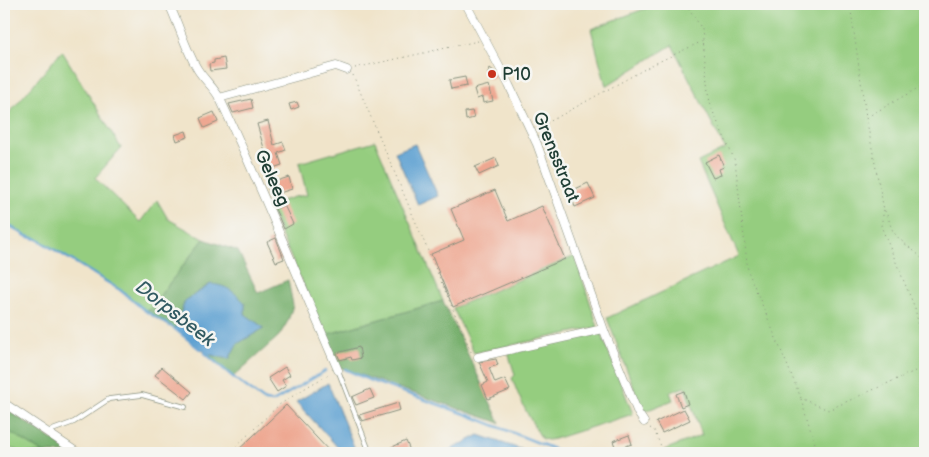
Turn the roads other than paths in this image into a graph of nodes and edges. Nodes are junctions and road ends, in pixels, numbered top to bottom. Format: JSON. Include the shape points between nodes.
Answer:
{"nodes":[{"id":1,"x":169,"y":4,"type":"edge"},
{"id":2,"x":466,"y":4,"type":"edge"},
{"id":3,"x":347,"y":70,"type":"road end"},
{"id":4,"x":220,"y":98,"type":"junction"},
{"id":5,"x":603,"y":329,"type":"junction"},
{"id":6,"x":478,"y":357,"type":"road end"},
{"id":7,"x":338,"y":370,"type":"joint"},
{"id":8,"x":4,"y":403,"type":"edge"},
{"id":9,"x":185,"y":407,"type":"dead end"},
{"id":10,"x":644,"y":422,"type":"road end"},
{"id":11,"x":47,"y":432,"type":"junction"},
{"id":12,"x":78,"y":453,"type":"edge"},
{"id":13,"x":370,"y":453,"type":"edge"}],
"edges":[{"from":1,"to":4,"type":"street","name":"Geleeg","via":[[198,70]]},
{"from":2,"to":5,"type":"street","name":"Grensstraat","via":[[509,85],[545,164]]},
{"from":3,"to":4,"type":"street","via":[[336,66]]},
{"from":4,"to":7,"type":"street","name":"Geleeg"},
{"from":5,"to":6,"type":"street"},
{"from":5,"to":10,"type":"street","name":"Grensstraat"},
{"from":7,"to":13,"type":"lane"},
{"from":8,"to":11,"type":"street"},
{"from":9,"to":11,"type":"lane","via":[[142,395],[109,399],[74,422]]},
{"from":11,"to":12,"type":"street"}]}
